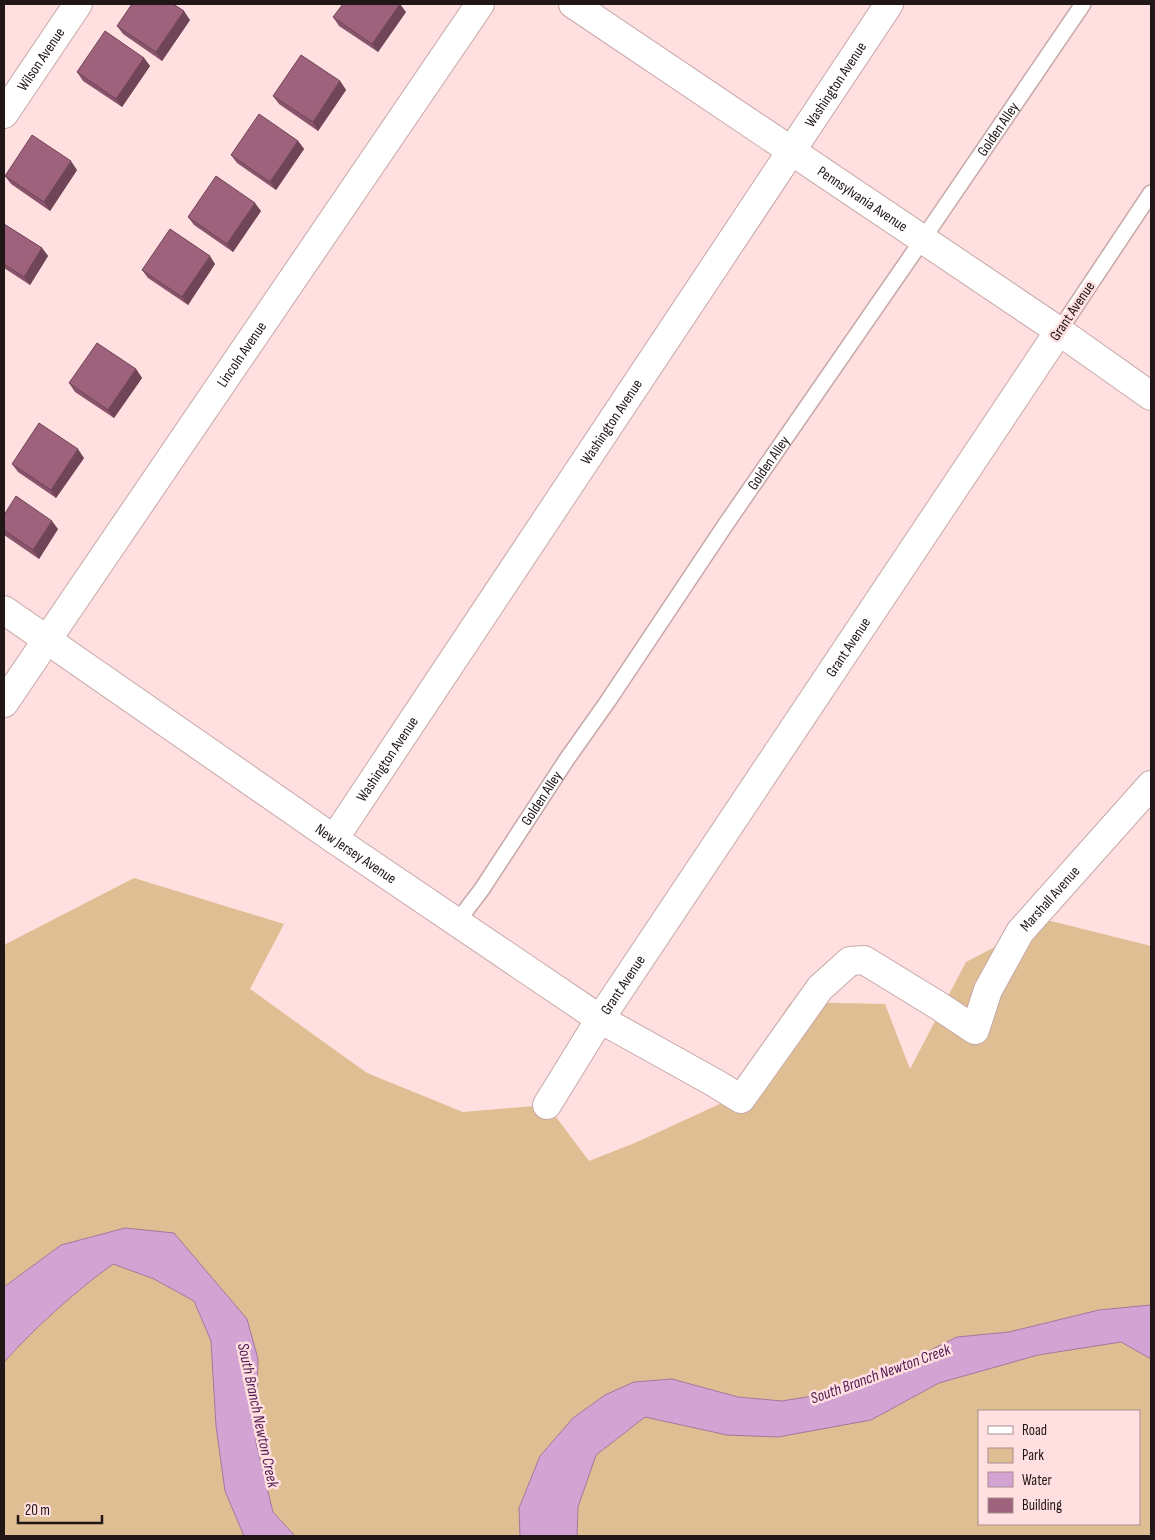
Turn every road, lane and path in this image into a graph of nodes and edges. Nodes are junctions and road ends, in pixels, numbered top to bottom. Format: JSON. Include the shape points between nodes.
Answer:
{"nodes":[{"id":1,"x":78,"y":4,"type":"edge"},
{"id":2,"x":480,"y":4,"type":"edge"},
{"id":3,"x":572,"y":4,"type":"edge"},
{"id":4,"x":889,"y":4,"type":"edge"},
{"id":5,"x":1083,"y":4,"type":"edge"},
{"id":6,"x":8,"y":98,"type":"edge"},
{"id":7,"x":792,"y":150,"type":"junction"},
{"id":8,"x":1151,"y":193,"type":"edge"},
{"id":9,"x":923,"y":239,"type":"junction"},
{"id":10,"x":1059,"y":331,"type":"junction"},
{"id":11,"x":1151,"y":396,"type":"edge"},
{"id":12,"x":4,"y":610,"type":"edge"},
{"id":13,"x":47,"y":640,"type":"junction"},
{"id":14,"x":4,"y":703,"type":"edge"},
{"id":15,"x":1151,"y":784,"type":"edge"},
{"id":16,"x":334,"y":839,"type":"junction"},
{"id":17,"x":457,"y":922,"type":"junction"},
{"id":18,"x":600,"y":1019,"type":"junction"},
{"id":19,"x":741,"y":1099,"type":"joint"},
{"id":20,"x":548,"y":1105,"type":"dead end"}],
"edges":[{"from":1,"to":6,"type":"street","name":"Wilson Avenue"},
{"from":2,"to":13,"type":"street","name":"Lincoln Avenue"},
{"from":3,"to":7,"type":"street","name":"Pennsylvania Avenue"},
{"from":4,"to":7,"type":"street","name":"Washington Avenue"},
{"from":5,"to":9,"type":"lane","name":"Golden Alley"},
{"from":7,"to":9,"type":"street","name":"Pennsylvania Avenue"},
{"from":7,"to":16,"type":"street","name":"Washington Avenue"},
{"from":8,"to":10,"type":"lane","name":"Grant Avenue"},
{"from":9,"to":10,"type":"street","name":"Pennsylvania Avenue"},
{"from":9,"to":17,"type":"lane","name":"Golden Alley"},
{"from":10,"to":11,"type":"street","name":"Pennsylvania Avenue"},
{"from":10,"to":18,"type":"street","name":"Grant Avenue"},
{"from":12,"to":13,"type":"street","name":"New Jersey Avenue"},
{"from":13,"to":14,"type":"street","name":"Lincoln Avenue"},
{"from":13,"to":16,"type":"street","name":"New Jersey Avenue"},
{"from":15,"to":19,"type":"street","name":"Marshall Avenue","via":[[1020,932],[988,990],[975,1030],[864,960],[850,961],[820,988]]},
{"from":16,"to":17,"type":"street","name":"New Jersey Avenue"},
{"from":17,"to":18,"type":"street","name":"New Jersey Avenue"},
{"from":18,"to":19,"type":"street","name":"New Jersey Avenue"},
{"from":18,"to":20,"type":"street","name":"Grant Avenue"}]}
